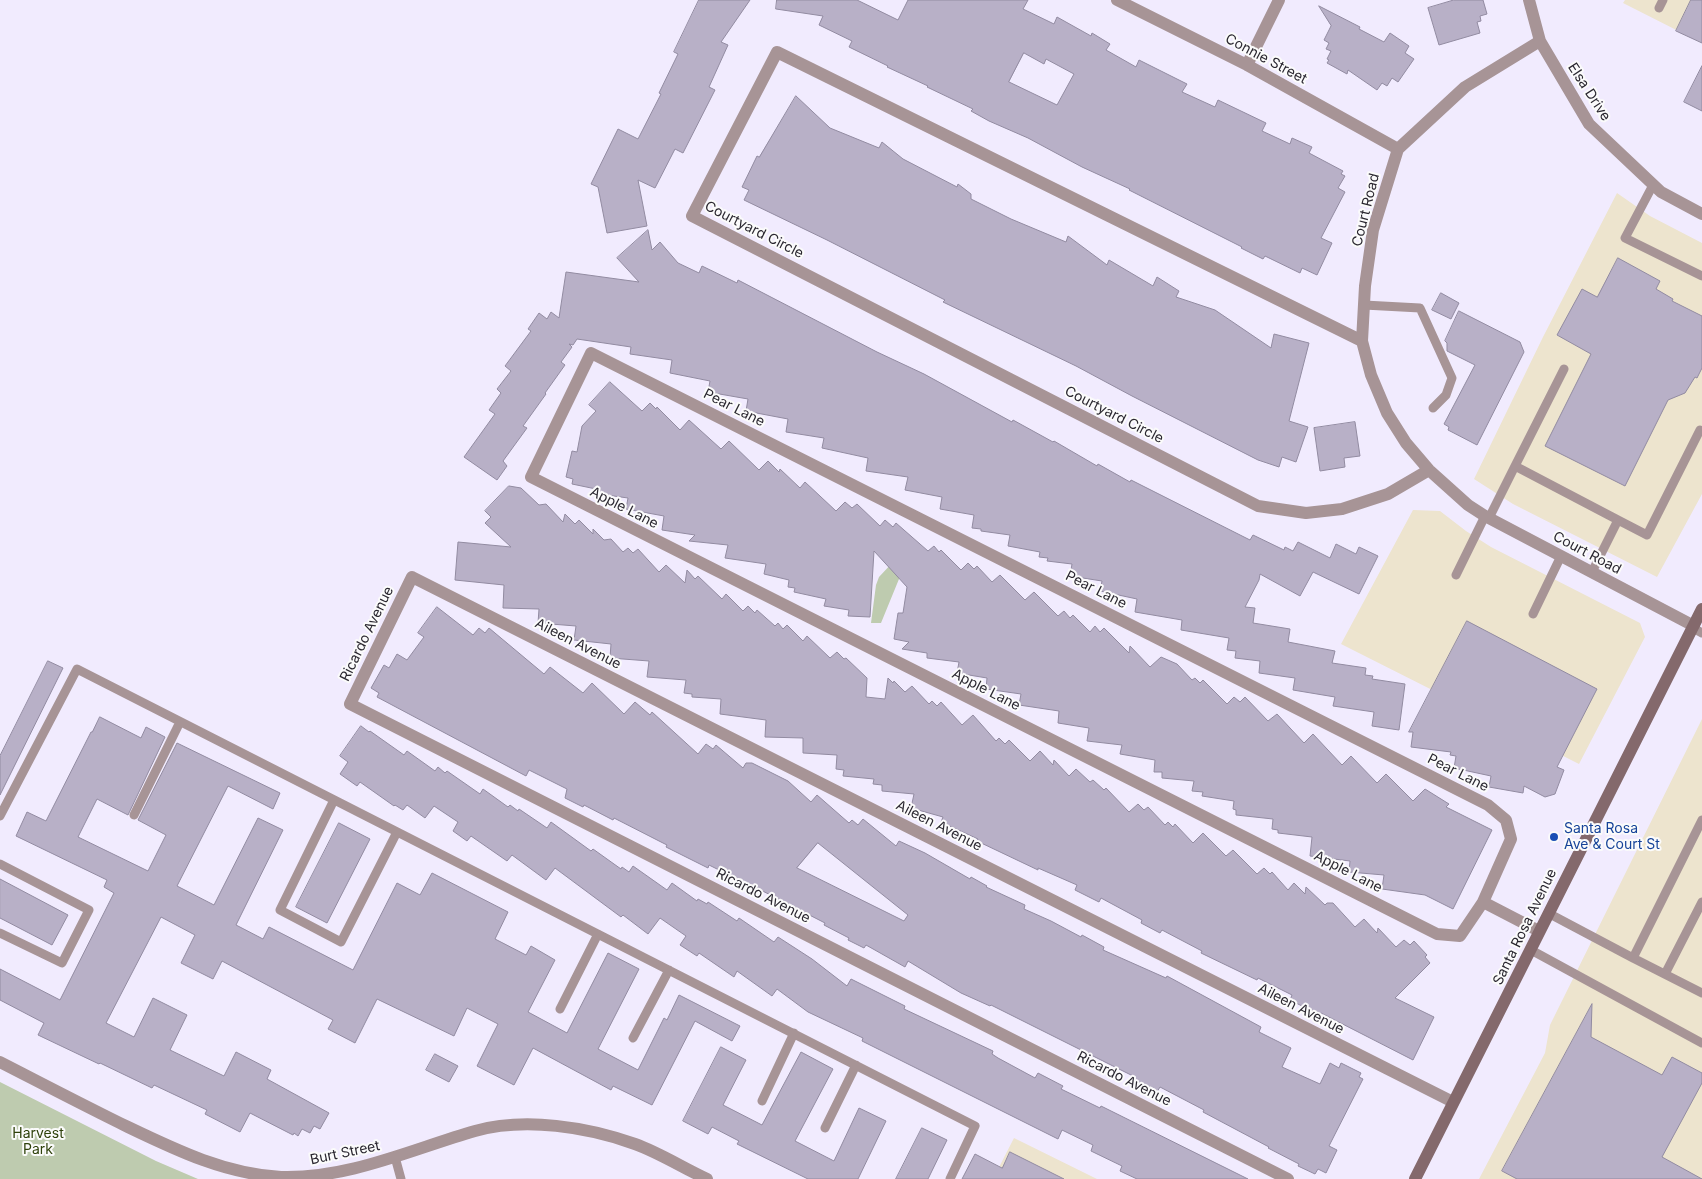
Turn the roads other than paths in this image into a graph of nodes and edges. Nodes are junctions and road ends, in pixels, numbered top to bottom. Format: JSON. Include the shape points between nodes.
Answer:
{"nodes":[{"id":1,"x":1117,"y":0,"type":"edge"},
{"id":2,"x":1279,"y":0,"type":"edge"},
{"id":3,"x":1529,"y":0,"type":"edge"},
{"id":4,"x":1540,"y":41,"type":"junction"},
{"id":5,"x":1248,"y":65,"type":"junction"},
{"id":6,"x":1398,"y":149,"type":"junction"},
{"id":7,"x":1653,"y":185,"type":"junction"},
{"id":8,"x":1702,"y":214,"type":"edge"},
{"id":9,"x":1702,"y":276,"type":"edge"},
{"id":10,"x":1364,"y":306,"type":"junction"},
{"id":11,"x":1362,"y":341,"type":"junction"},
{"id":12,"x":591,"y":353,"type":"joint"},
{"id":13,"x":1564,"y":369,"type":"dead end"},
{"id":14,"x":1434,"y":408,"type":"dead end"},
{"id":15,"x":1700,"y":430,"type":"dead end"},
{"id":16,"x":1515,"y":466,"type":"junction"},
{"id":17,"x":1429,"y":470,"type":"junction"},
{"id":18,"x":1487,"y":517,"type":"junction"},
{"id":19,"x":1618,"y":520,"type":"junction"},
{"id":20,"x":1561,"y":556,"type":"junction"},
{"id":21,"x":1592,"y":572,"type":"junction"},
{"id":22,"x":1456,"y":576,"type":"dead end"},
{"id":23,"x":412,"y":578,"type":"joint"},
{"id":24,"x":1702,"y":609,"type":"edge"},
{"id":25,"x":1533,"y":614,"type":"dead end"},
{"id":26,"x":1696,"y":629,"type":"edge"},
{"id":27,"x":180,"y":722,"type":"junction"},
{"id":28,"x":334,"y":800,"type":"junction"},
{"id":29,"x":134,"y":815,"type":"dead end"},
{"id":30,"x":0,"y":816,"type":"edge"},
{"id":31,"x":1702,"y":820,"type":"edge"},
{"id":32,"x":397,"y":832,"type":"junction"},
{"id":33,"x":0,"y":864,"type":"edge"},
{"id":34,"x":1483,"y":902,"type":"junction"},
{"id":35,"x":1702,"y":902,"type":"edge"},
{"id":36,"x":1548,"y":913,"type":"junction"},
{"id":37,"x":1539,"y":931,"type":"junction"},
{"id":38,"x":0,"y":933,"type":"edge"},
{"id":39,"x":598,"y":934,"type":"junction"},
{"id":40,"x":1531,"y":950,"type":"junction"},
{"id":41,"x":1633,"y":958,"type":"junction"},
{"id":42,"x":670,"y":970,"type":"junction"},
{"id":43,"x":1665,"y":974,"type":"junction"},
{"id":44,"x":1702,"y":992,"type":"edge"},
{"id":45,"x":560,"y":1010,"type":"dead end"},
{"id":46,"x":794,"y":1033,"type":"junction"},
{"id":47,"x":633,"y":1038,"type":"dead end"},
{"id":48,"x":1702,"y":1043,"type":"edge"},
{"id":49,"x":0,"y":1062,"type":"edge"},
{"id":50,"x":856,"y":1065,"type":"junction"},
{"id":51,"x":762,"y":1101,"type":"dead end"},
{"id":52,"x":1454,"y":1102,"type":"junction"},
{"id":53,"x":825,"y":1128,"type":"dead end"},
{"id":54,"x":395,"y":1157,"type":"junction"},
{"id":55,"x":283,"y":1178,"type":"edge"},
{"id":56,"x":401,"y":1179,"type":"edge"},
{"id":57,"x":707,"y":1179,"type":"edge"},
{"id":58,"x":950,"y":1179,"type":"edge"},
{"id":59,"x":1288,"y":1179,"type":"edge"},
{"id":60,"x":1415,"y":1179,"type":"edge"}],
"edges":[{"from":1,"to":5,"type":"street","name":"Connie Street"},
{"from":2,"to":5,"type":"street"},
{"from":3,"to":4,"type":"street","name":"Elsa Drive"},
{"from":4,"to":6,"type":"street","via":[[1465,87]]},
{"from":4,"to":7,"type":"street","name":"Elsa Drive","via":[[1589,124]]},
{"from":5,"to":6,"type":"street","name":"Connie Street"},
{"from":6,"to":10,"type":"street","name":"Court Road","via":[[1374,230]]},
{"from":7,"to":8,"type":"street","name":"Elsa Drive"},
{"from":7,"to":9,"type":"lane","via":[[1625,238]]},
{"from":10,"to":11,"type":"street","name":"Court Road"},
{"from":10,"to":14,"type":"lane","via":[[1420,308],[1452,378],[1446,395]]},
{"from":11,"to":17,"type":"street","name":"Court Road","via":[[1386,412],[1406,444]]},
{"from":11,"to":17,"type":"street","name":"Courtyard Circle","via":[[777,52],[692,216],[1258,506],[1306,514],[1342,510],[1388,494]]},
{"from":12,"to":34,"type":"street","name":"Pear Lane","via":[[1488,805],[1506,820],[1511,839]]},
{"from":12,"to":34,"type":"street","name":"Apple Lane","via":[[531,477],[1437,934],[1460,936]]},
{"from":13,"to":16,"type":"lane"},
{"from":15,"to":19,"type":"lane","via":[[1647,535]]},
{"from":16,"to":18,"type":"lane"},
{"from":16,"to":19,"type":"lane"},
{"from":17,"to":18,"type":"street","name":"Court Road","via":[[1468,505]]},
{"from":18,"to":20,"type":"street","name":"Court Road"},
{"from":18,"to":22,"type":"lane"},
{"from":19,"to":21,"type":"lane"},
{"from":20,"to":21,"type":"street","name":"Court Road"},
{"from":20,"to":25,"type":"lane"},
{"from":21,"to":26,"type":"street","name":"Court Road"},
{"from":23,"to":52,"type":"street","name":"Aileen Avenue"},
{"from":23,"to":59,"type":"street","name":"Ricardo Avenue","via":[[350,704]]},
{"from":24,"to":26,"type":"main road","name":"Santa Rosa Avenue"},
{"from":26,"to":36,"type":"main road","name":"Santa Rosa Avenue"},
{"from":27,"to":28,"type":"lane"},
{"from":27,"to":29,"type":"lane"},
{"from":27,"to":30,"type":"lane","via":[[77,669]]},
{"from":28,"to":32,"type":"lane"},
{"from":28,"to":32,"type":"lane","via":[[280,910],[341,942]]},
{"from":31,"to":41,"type":"lane"},
{"from":32,"to":39,"type":"lane"},
{"from":33,"to":38,"type":"lane","via":[[89,910],[62,963]]},
{"from":34,"to":37,"type":"street"},
{"from":35,"to":43,"type":"lane"},
{"from":36,"to":37,"type":"main road","name":"Santa Rosa Avenue"},
{"from":36,"to":41,"type":"lane"},
{"from":37,"to":40,"type":"main road","name":"Santa Rosa Avenue"},
{"from":39,"to":42,"type":"lane"},
{"from":39,"to":45,"type":"lane"},
{"from":40,"to":48,"type":"lane"},
{"from":40,"to":52,"type":"main road","name":"Santa Rosa Avenue"},
{"from":41,"to":43,"type":"lane"},
{"from":42,"to":46,"type":"lane"},
{"from":42,"to":47,"type":"lane"},
{"from":43,"to":44,"type":"lane"},
{"from":46,"to":50,"type":"lane"},
{"from":46,"to":51,"type":"lane"},
{"from":49,"to":55,"type":"street","name":"Burt Street","via":[[178,1151],[227,1169]]},
{"from":50,"to":53,"type":"lane"},
{"from":50,"to":58,"type":"lane","via":[[975,1126]]},
{"from":52,"to":60,"type":"main road","name":"Santa Rosa Avenue"},
{"from":54,"to":55,"type":"street","name":"Burt Street","via":[[339,1173]]},
{"from":54,"to":56,"type":"lane"},
{"from":54,"to":57,"type":"street","name":"Burt Street","via":[[477,1130],[502,1126],[552,1126],[599,1133],[637,1145]]}]}
